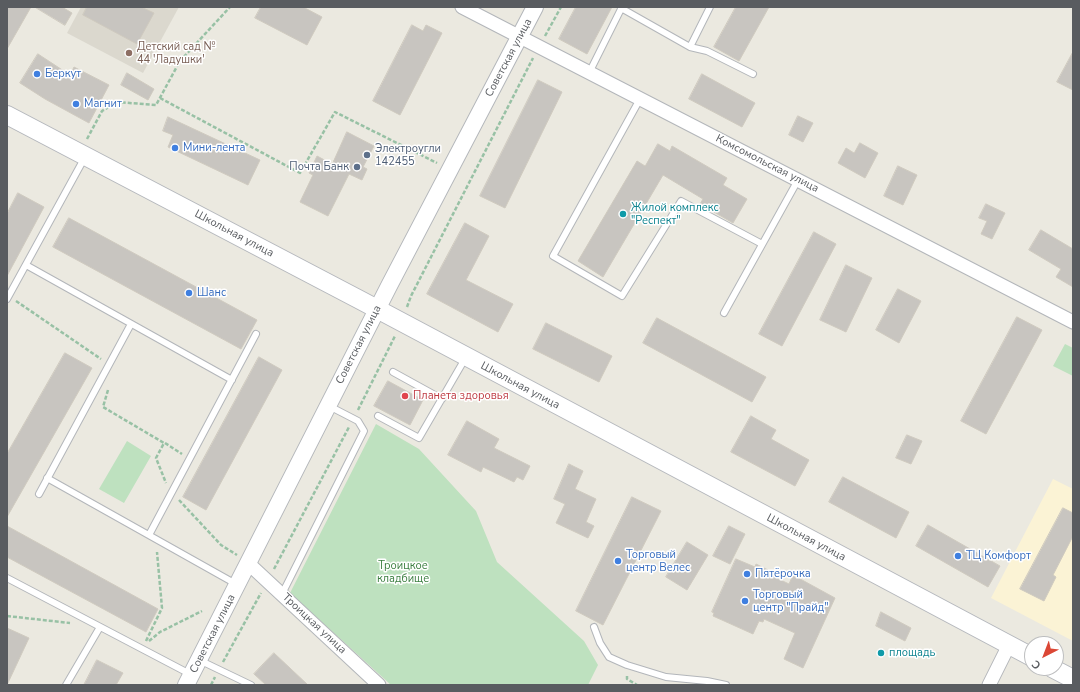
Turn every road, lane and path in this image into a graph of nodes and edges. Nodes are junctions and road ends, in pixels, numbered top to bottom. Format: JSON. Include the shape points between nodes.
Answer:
{"nodes":[{"id":1,"x":230,"y":7,"type":"edge"},
{"id":2,"x":462,"y":7,"type":"edge"},
{"id":3,"x":535,"y":7,"type":"edge"},
{"id":4,"x":561,"y":7,"type":"edge"},
{"id":5,"x":710,"y":7,"type":"edge"},
{"id":6,"x":622,"y":8,"type":"edge"},
{"id":7,"x":519,"y":37,"type":"junction"},
{"id":8,"x":539,"y":47,"type":"junction"},
{"id":9,"x":690,"y":47,"type":"junction"},
{"id":10,"x":589,"y":72,"type":"junction"},
{"id":11,"x":753,"y":74,"type":"dead end"},
{"id":12,"x":160,"y":98,"type":"junction"},
{"id":13,"x":640,"y":99,"type":"junction"},
{"id":14,"x":7,"y":115,"type":"edge"},
{"id":15,"x":82,"y":155,"type":"junction"},
{"id":16,"x":450,"y":169,"type":"junction"},
{"id":17,"x":798,"y":180,"type":"junction"},
{"id":18,"x":762,"y":244,"type":"junction"},
{"id":19,"x":26,"y":264,"type":"junction"},
{"id":20,"x":7,"y":299,"type":"edge"},
{"id":21,"x":377,"y":310,"type":"junction"},
{"id":22,"x":724,"y":313,"type":"dead end"},
{"id":23,"x":1073,"y":322,"type":"edge"},
{"id":24,"x":131,"y":324,"type":"junction"},
{"id":25,"x":402,"y":324,"type":"junction"},
{"id":26,"x":256,"y":334,"type":"dead end"},
{"id":27,"x":466,"y":357,"type":"junction"},
{"id":28,"x":393,"y":372,"type":"dead end"},
{"id":29,"x":232,"y":380,"type":"junction"},
{"id":30,"x":442,"y":399,"type":"junction"},
{"id":31,"x":329,"y":406,"type":"junction"},
{"id":32,"x":378,"y":416,"type":"dead end"},
{"id":33,"x":354,"y":418,"type":"junction"},
{"id":34,"x":164,"y":443,"type":"dead end"},
{"id":35,"x":190,"y":459,"type":"junction"},
{"id":36,"x":47,"y":478,"type":"junction"},
{"id":37,"x":39,"y":494,"type":"dead end"},
{"id":38,"x":149,"y":535,"type":"junction"},
{"id":39,"x":156,"y":539,"type":"junction"},
{"id":40,"x":249,"y":564,"type":"junction"},
{"id":41,"x":7,"y":578,"type":"edge"},
{"id":42,"x":268,"y":580,"type":"junction"},
{"id":43,"x":238,"y":585,"type":"junction"},
{"id":44,"x":282,"y":594,"type":"junction"},
{"id":45,"x":202,"y":611,"type":"dead end"},
{"id":46,"x":7,"y":616,"type":"edge"},
{"id":47,"x":100,"y":626,"type":"junction"},
{"id":48,"x":594,"y":627,"type":"dead end"},
{"id":49,"x":1009,"y":645,"type":"junction"},
{"id":50,"x":142,"y":648,"type":"junction"},
{"id":51,"x":1024,"y":653,"type":"edge"},
{"id":52,"x":199,"y":660,"type":"junction"},
{"id":53,"x":219,"y":669,"type":"junction"},
{"id":54,"x":1064,"y":674,"type":"edge"},
{"id":55,"x":1073,"y":679,"type":"edge"},
{"id":56,"x":189,"y":680,"type":"edge"},
{"id":57,"x":66,"y":685,"type":"edge"},
{"id":58,"x":211,"y":685,"type":"edge"},
{"id":59,"x":251,"y":685,"type":"edge"},
{"id":60,"x":379,"y":685,"type":"edge"},
{"id":61,"x":726,"y":685,"type":"edge"},
{"id":62,"x":989,"y":685,"type":"edge"}],
"edges":[{"from":1,"to":12,"type":"path","via":[[180,61]]},
{"from":2,"to":7,"type":"street","name":"Комсомольская улица"},
{"from":3,"to":7,"type":"street","name":"Советская улица"},
{"from":4,"to":8,"type":"path"},
{"from":5,"to":9,"type":"lane"},
{"from":6,"to":9,"type":"lane"},
{"from":6,"to":10,"type":"lane"},
{"from":7,"to":8,"type":"street","name":"Комсомольская улица"},
{"from":7,"to":16,"type":"street","name":"Советская улица"},
{"from":8,"to":10,"type":"street","name":"Комсомольская улица"},
{"from":8,"to":25,"type":"path","via":[[411,296]]},
{"from":9,"to":11,"type":"lane","via":[[707,51]]},
{"from":10,"to":13,"type":"street","name":"Комсомольская улица"},
{"from":12,"to":15,"type":"path","via":[[156,105],[117,102],[102,111]]},
{"from":12,"to":16,"type":"path","via":[[300,173],[335,112]]},
{"from":13,"to":17,"type":"street","name":"Комсомольская улица"},
{"from":13,"to":18,"type":"lane","via":[[553,256],[622,296],[682,201]]},
{"from":14,"to":15,"type":"main road","name":"Школьная улица"},
{"from":15,"to":19,"type":"lane"},
{"from":15,"to":21,"type":"main road","name":"Школьная улица"},
{"from":16,"to":21,"type":"street","name":"Советская улица"},
{"from":17,"to":18,"type":"lane"},
{"from":17,"to":23,"type":"street","name":"Комсомольская улица"},
{"from":18,"to":22,"type":"lane"},
{"from":19,"to":20,"type":"lane"},
{"from":19,"to":24,"type":"lane"},
{"from":21,"to":25,"type":"main road","name":"Школьная улица"},
{"from":21,"to":31,"type":"street","name":"Советская улица"},
{"from":24,"to":29,"type":"lane"},
{"from":24,"to":36,"type":"lane"},
{"from":25,"to":27,"type":"main road","name":"Школьная улица"},
{"from":25,"to":33,"type":"path"},
{"from":26,"to":29,"type":"lane"},
{"from":27,"to":30,"type":"lane"},
{"from":27,"to":49,"type":"main road","name":"Школьная улица"},
{"from":28,"to":30,"type":"lane"},
{"from":29,"to":35,"type":"lane"},
{"from":30,"to":32,"type":"lane","via":[[419,438]]},
{"from":31,"to":33,"type":"lane"},
{"from":31,"to":40,"type":"street","name":"Советская улица"},
{"from":33,"to":42,"type":"path"},
{"from":33,"to":44,"type":"lane","via":[[364,431]]},
{"from":34,"to":35,"type":"path"},
{"from":35,"to":38,"type":"lane"},
{"from":36,"to":37,"type":"lane"},
{"from":36,"to":38,"type":"lane"},
{"from":38,"to":39,"type":"lane"},
{"from":39,"to":43,"type":"lane"},
{"from":39,"to":50,"type":"path","via":[[162,608]]},
{"from":40,"to":42,"type":"street","name":"Троицкая улица"},
{"from":40,"to":43,"type":"street","name":"Советская улица"},
{"from":41,"to":47,"type":"lane"},
{"from":42,"to":44,"type":"street","name":"Троицкая улица"},
{"from":42,"to":53,"type":"path"},
{"from":43,"to":52,"type":"street","name":"Советская улица"},
{"from":44,"to":60,"type":"street","name":"Троицкая улица"},
{"from":45,"to":50,"type":"path","via":[[160,632]]},
{"from":46,"to":47,"type":"path"},
{"from":47,"to":50,"type":"lane"},
{"from":47,"to":57,"type":"lane"},
{"from":48,"to":61,"type":"lane","via":[[609,657],[666,677]]},
{"from":49,"to":51,"type":"main road","name":"Школьная улица"},
{"from":49,"to":62,"type":"street"},
{"from":50,"to":56,"type":"lane"},
{"from":52,"to":53,"type":"lane"},
{"from":52,"to":56,"type":"street","name":"Советская улица"},
{"from":53,"to":58,"type":"path"},
{"from":53,"to":59,"type":"lane"},
{"from":54,"to":55,"type":"main road"}]}
